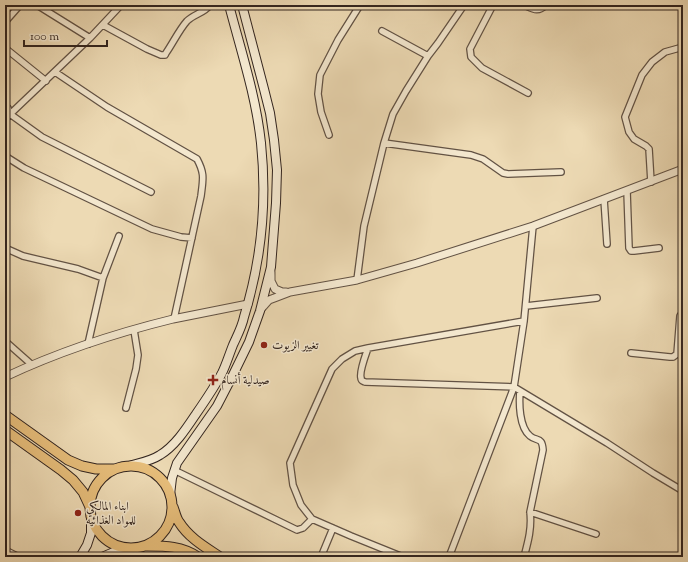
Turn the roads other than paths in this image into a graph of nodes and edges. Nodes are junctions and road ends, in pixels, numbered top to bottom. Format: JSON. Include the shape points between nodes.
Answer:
{"nodes":[{"id":1,"x":20,"y":5,"type":"edge"},
{"id":2,"x":37,"y":5,"type":"edge"},
{"id":3,"x":121,"y":5,"type":"edge"},
{"id":4,"x":210,"y":5,"type":"edge"},
{"id":5,"x":229,"y":5,"type":"edge"},
{"id":6,"x":242,"y":5,"type":"edge"},
{"id":7,"x":360,"y":5,"type":"edge"},
{"id":8,"x":464,"y":5,"type":"edge"},
{"id":9,"x":493,"y":5,"type":"edge"},
{"id":10,"x":524,"y":5,"type":"edge"},
{"id":11,"x":546,"y":5,"type":"edge"},
{"id":12,"x":5,"y":22,"type":"edge"},
{"id":13,"x":103,"y":25,"type":"junction"},
{"id":14,"x":382,"y":31,"type":"dead end"},
{"id":15,"x":90,"y":38,"type":"junction"},
{"id":16,"x":253,"y":42,"type":"junction"},
{"id":17,"x":240,"y":46,"type":"junction"},
{"id":18,"x":683,"y":46,"type":"edge"},
{"id":19,"x":5,"y":48,"type":"edge"},
{"id":20,"x":428,"y":56,"type":"junction"},
{"id":21,"x":55,"y":72,"type":"junction"},
{"id":22,"x":46,"y":81,"type":"junction"},
{"id":23,"x":528,"y":93,"type":"dead end"},
{"id":24,"x":5,"y":106,"type":"edge"},
{"id":25,"x":10,"y":114,"type":"junction"},
{"id":26,"x":5,"y":119,"type":"edge"},
{"id":27,"x":329,"y":136,"type":"dead end"},
{"id":28,"x":384,"y":144,"type":"junction"},
{"id":29,"x":5,"y":156,"type":"edge"},
{"id":30,"x":683,"y":169,"type":"edge"},
{"id":31,"x":561,"y":172,"type":"dead end"},
{"id":32,"x":651,"y":182,"type":"junction"},
{"id":33,"x":626,"y":191,"type":"junction"},
{"id":34,"x":151,"y":192,"type":"dead end"},
{"id":35,"x":604,"y":199,"type":"junction"},
{"id":36,"x":533,"y":226,"type":"junction"},
{"id":37,"x":119,"y":236,"type":"dead end"},
{"id":38,"x":192,"y":238,"type":"junction"},
{"id":39,"x":607,"y":244,"type":"dead end"},
{"id":40,"x":5,"y":248,"type":"edge"},
{"id":41,"x":659,"y":248,"type":"dead end"},
{"id":42,"x":271,"y":267,"type":"junction"},
{"id":43,"x":103,"y":278,"type":"junction"},
{"id":44,"x":357,"y":280,"type":"junction"},
{"id":45,"x":290,"y":292,"type":"junction"},
{"id":46,"x":597,"y":298,"type":"dead end"},
{"id":47,"x":248,"y":304,"type":"junction"},
{"id":48,"x":526,"y":306,"type":"junction"},
{"id":49,"x":260,"y":311,"type":"junction"},
{"id":50,"x":683,"y":312,"type":"edge"},
{"id":51,"x":174,"y":319,"type":"junction"},
{"id":52,"x":524,"y":321,"type":"junction"},
{"id":53,"x":134,"y":330,"type":"junction"},
{"id":54,"x":5,"y":341,"type":"edge"},
{"id":55,"x":88,"y":344,"type":"junction"},
{"id":56,"x":368,"y":348,"type":"junction"},
{"id":57,"x":631,"y":353,"type":"dead end"},
{"id":58,"x":31,"y":364,"type":"junction"},
{"id":59,"x":5,"y":377,"type":"edge"},
{"id":60,"x":514,"y":387,"type":"junction"},
{"id":61,"x":520,"y":391,"type":"junction"},
{"id":62,"x":126,"y":408,"type":"dead end"},
{"id":63,"x":5,"y":415,"type":"edge"},
{"id":64,"x":5,"y":430,"type":"edge"},
{"id":65,"x":129,"y":466,"type":"junction"},
{"id":66,"x":115,"y":469,"type":"junction"},
{"id":67,"x":174,"y":470,"type":"junction"},
{"id":68,"x":683,"y":491,"type":"edge"},
{"id":69,"x":170,"y":495,"type":"junction"},
{"id":70,"x":172,"y":505,"type":"junction"},
{"id":71,"x":90,"y":507,"type":"junction"},
{"id":72,"x":530,"y":512,"type":"junction"},
{"id":73,"x":91,"y":516,"type":"junction"},
{"id":74,"x":312,"y":519,"type":"junction"},
{"id":75,"x":333,"y":528,"type":"junction"},
{"id":76,"x":596,"y":534,"type":"dead end"},
{"id":77,"x":146,"y":546,"type":"junction"},
{"id":78,"x":127,"y":548,"type":"junction"},
{"id":79,"x":5,"y":550,"type":"edge"},
{"id":80,"x":117,"y":554,"type":"edge"},
{"id":81,"x":19,"y":557,"type":"edge"},
{"id":82,"x":80,"y":557,"type":"edge"},
{"id":83,"x":102,"y":557,"type":"edge"},
{"id":84,"x":198,"y":557,"type":"edge"},
{"id":85,"x":220,"y":557,"type":"edge"},
{"id":86,"x":321,"y":557,"type":"edge"},
{"id":87,"x":403,"y":557,"type":"edge"},
{"id":88,"x":448,"y":557,"type":"edge"},
{"id":89,"x":524,"y":557,"type":"edge"}],
"edges":[{"from":1,"to":12,"type":"street"},
{"from":2,"to":15,"type":"street"},
{"from":3,"to":13,"type":"street"},
{"from":4,"to":13,"type":"street","via":[[188,20],[163,56]]},
{"from":5,"to":17,"type":"main road"},
{"from":6,"to":16,"type":"main road"},
{"from":7,"to":27,"type":"street","via":[[320,75],[320,112]]},
{"from":8,"to":20,"type":"street"},
{"from":9,"to":23,"type":"street","via":[[470,49],[471,57],[482,68]]},
{"from":10,"to":11,"type":"street","via":[[538,10]]},
{"from":13,"to":15,"type":"street"},
{"from":14,"to":20,"type":"street"},
{"from":15,"to":21,"type":"street"},
{"from":16,"to":17,"type":"main road"},
{"from":16,"to":42,"type":"main road","via":[[270,113],[277,170]]},
{"from":17,"to":47,"type":"main road","via":[[257,117],[263,170],[261,233]]},
{"from":18,"to":32,"type":"street","via":[[665,52],[652,62],[642,75],[625,117],[634,139],[649,149]]},
{"from":19,"to":22,"type":"street"},
{"from":20,"to":28,"type":"street","via":[[393,114]]},
{"from":21,"to":22,"type":"street"},
{"from":21,"to":38,"type":"street","via":[[107,107],[197,159],[202,168],[203,178]]},
{"from":22,"to":25,"type":"street"},
{"from":24,"to":25,"type":"street"},
{"from":25,"to":26,"type":"street"},
{"from":25,"to":34,"type":"street","via":[[42,137]]},
{"from":28,"to":31,"type":"street","via":[[471,155],[508,174]]},
{"from":28,"to":44,"type":"street","via":[[364,226]]},
{"from":29,"to":38,"type":"street","via":[[24,168],[152,229]]},
{"from":30,"to":32,"type":"street"},
{"from":32,"to":33,"type":"street"},
{"from":33,"to":35,"type":"street"},
{"from":33,"to":41,"type":"street","via":[[629,248],[631,251]]},
{"from":35,"to":36,"type":"street"},
{"from":35,"to":39,"type":"street"},
{"from":36,"to":44,"type":"street"},
{"from":36,"to":48,"type":"street"},
{"from":37,"to":43,"type":"street"},
{"from":38,"to":51,"type":"street"},
{"from":40,"to":43,"type":"street","via":[[23,256],[78,269]]},
{"from":42,"to":45,"type":"street","via":[[274,289]]},
{"from":42,"to":49,"type":"main road"},
{"from":43,"to":55,"type":"street"},
{"from":44,"to":45,"type":"street"},
{"from":45,"to":49,"type":"street","via":[[270,300]]},
{"from":46,"to":48,"type":"street"},
{"from":47,"to":51,"type":"street"},
{"from":47,"to":65,"type":"main road","via":[[222,372],[186,428],[160,456]]},
{"from":48,"to":52,"type":"street"},
{"from":49,"to":67,"type":"main road","via":[[217,406]]},
{"from":50,"to":57,"type":"street","via":[[680,316],[675,356]]},
{"from":51,"to":53,"type":"street"},
{"from":52,"to":56,"type":"street"},
{"from":52,"to":60,"type":"street"},
{"from":53,"to":55,"type":"street"},
{"from":53,"to":62,"type":"street","via":[[138,355]]},
{"from":54,"to":58,"type":"street"},
{"from":55,"to":58,"type":"street"},
{"from":56,"to":60,"type":"street","via":[[361,373],[362,381],[365,382]]},
{"from":56,"to":74,"type":"street","via":[[355,351],[332,369],[290,463],[293,485],[301,505]]},
{"from":58,"to":59,"type":"street"},
{"from":60,"to":61,"type":"street"},
{"from":60,"to":88,"type":"street"},
{"from":61,"to":68,"type":"street"},
{"from":61,"to":72,"type":"street","via":[[520,416],[525,430],[543,444]]},
{"from":63,"to":66,"type":"main road","via":[[68,460],[96,469]]},
{"from":64,"to":71,"type":"main road","via":[[73,480],[83,492]]},
{"from":65,"to":66,"type":"main road"},
{"from":65,"to":69,"type":"main road","via":[[154,473],[161,479]]},
{"from":66,"to":71,"type":"main road","via":[[97,484]]},
{"from":67,"to":69,"type":"main road"},
{"from":67,"to":74,"type":"street","via":[[297,530],[304,528]]},
{"from":69,"to":70,"type":"main road"},
{"from":70,"to":77,"type":"main road","via":[[168,525],[155,541]]},
{"from":70,"to":85,"type":"main road","via":[[178,521],[187,533]]},
{"from":71,"to":73,"type":"main road"},
{"from":72,"to":76,"type":"street"},
{"from":72,"to":89,"type":"street","via":[[530,533]]},
{"from":73,"to":78,"type":"main road","via":[[100,535],[108,542]]},
{"from":73,"to":82,"type":"main road","via":[[91,533]]},
{"from":74,"to":75,"type":"street"},
{"from":75,"to":86,"type":"street"},
{"from":75,"to":87,"type":"street"},
{"from":77,"to":78,"type":"main road"},
{"from":77,"to":84,"type":"main road","via":[[178,548]]},
{"from":78,"to":80,"type":"main road"},
{"from":79,"to":81,"type":"street"},
{"from":80,"to":83,"type":"main road"}]}
